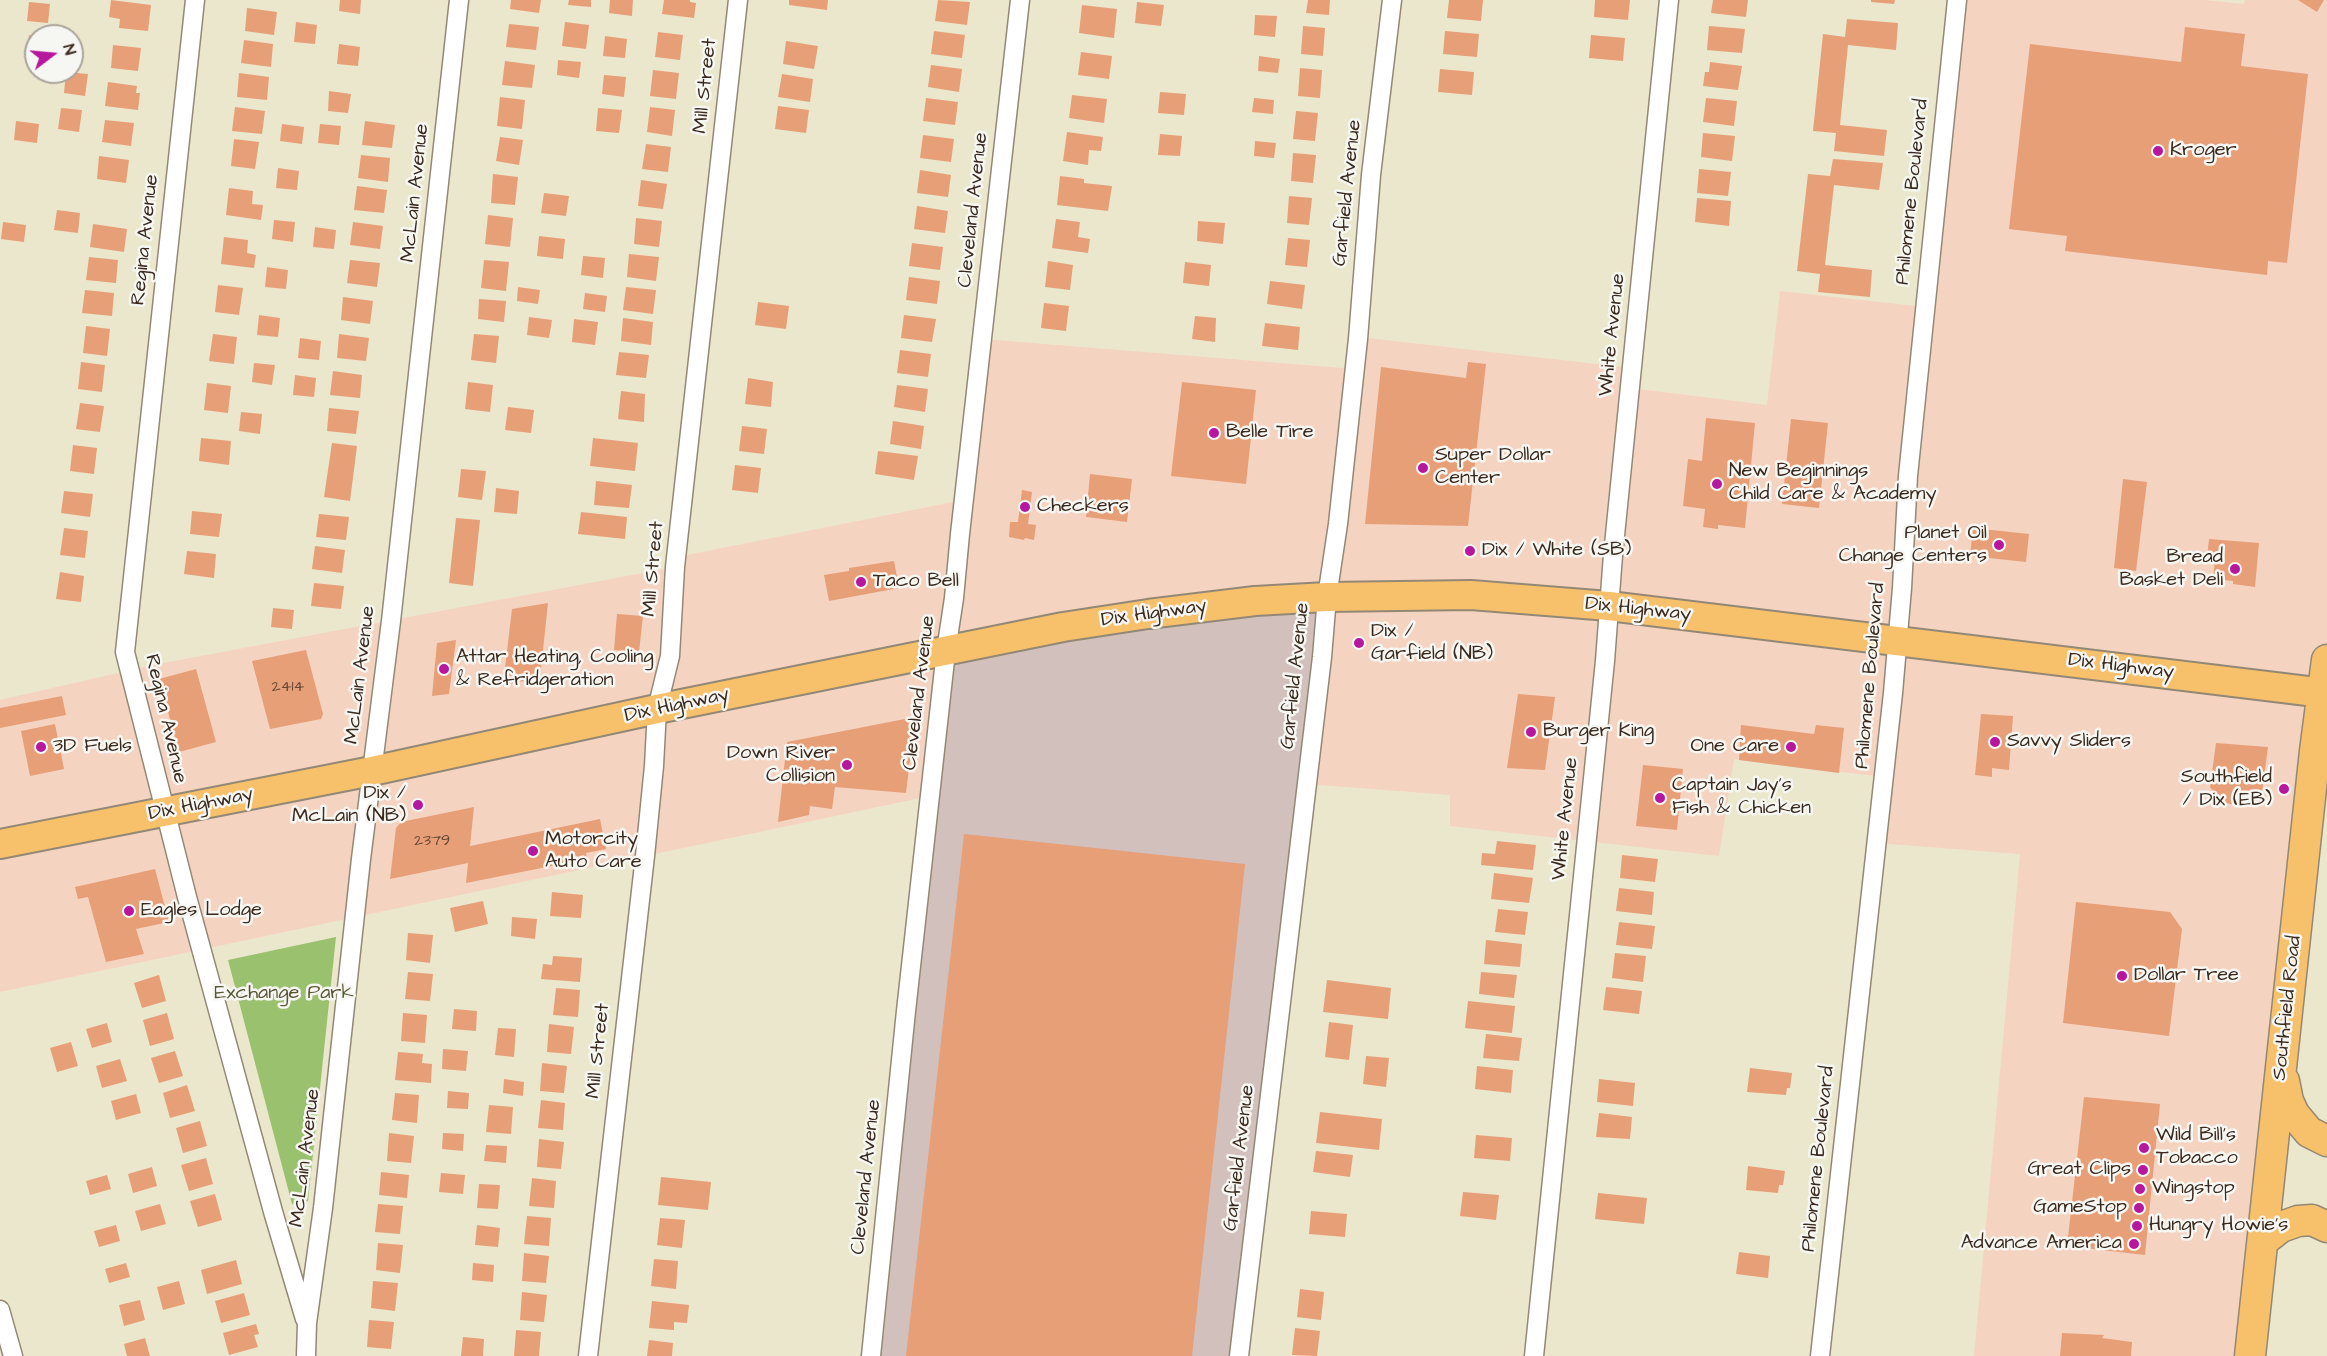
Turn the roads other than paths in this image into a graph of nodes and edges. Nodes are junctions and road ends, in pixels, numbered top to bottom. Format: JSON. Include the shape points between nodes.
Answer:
{"nodes":[{"id":1,"x":195,"y":0,"type":"edge"},
{"id":2,"x":459,"y":0,"type":"edge"},
{"id":3,"x":738,"y":0,"type":"edge"},
{"id":4,"x":1020,"y":0,"type":"edge"},
{"id":5,"x":1392,"y":0,"type":"edge"},
{"id":6,"x":1669,"y":0,"type":"edge"},
{"id":7,"x":1957,"y":0,"type":"edge"},
{"id":8,"x":1327,"y":597,"type":"junction"},
{"id":9,"x":1610,"y":606,"type":"junction"},
{"id":10,"x":1897,"y":640,"type":"junction"},
{"id":11,"x":946,"y":651,"type":"junction"},
{"id":12,"x":2327,"y":660,"type":"edge"},
{"id":13,"x":2324,"y":693,"type":"junction"},
{"id":14,"x":657,"y":709,"type":"junction"},
{"id":15,"x":372,"y":771,"type":"junction"},
{"id":16,"x":164,"y":812,"type":"junction"},
{"id":17,"x":0,"y":844,"type":"edge"},
{"id":18,"x":2282,"y":1063,"type":"junction"},
{"id":19,"x":2327,"y":1141,"type":"edge"},
{"id":20,"x":2327,"y":1227,"type":"edge"},
{"id":21,"x":2263,"y":1241,"type":"junction"},
{"id":22,"x":0,"y":1310,"type":"edge"},
{"id":23,"x":307,"y":1323,"type":"junction"},
{"id":24,"x":13,"y":1356,"type":"edge"},
{"id":25,"x":306,"y":1356,"type":"edge"},
{"id":26,"x":588,"y":1356,"type":"edge"},
{"id":27,"x":872,"y":1356,"type":"edge"},
{"id":28,"x":1239,"y":1356,"type":"edge"},
{"id":29,"x":1534,"y":1356,"type":"edge"},
{"id":30,"x":1820,"y":1356,"type":"edge"},
{"id":31,"x":2250,"y":1356,"type":"edge"}],
"edges":[{"from":1,"to":16,"type":"street","name":"Regina Avenue","via":[[125,652]]},
{"from":2,"to":15,"type":"street","name":"McLain Avenue","via":[[392,621]]},
{"from":3,"to":14,"type":"street","name":"Mill Street","via":[[675,567],[670,656]]},
{"from":4,"to":11,"type":"street","name":"Cleveland Avenue"},
{"from":5,"to":8,"type":"street","name":"Garfield Avenue"},
{"from":6,"to":9,"type":"street","name":"White Avenue"},
{"from":7,"to":10,"type":"street","name":"Philomene Boulevard","via":[[1908,476]]},
{"from":8,"to":9,"type":"main road","name":"Dix Highway","via":[[1471,595]]},
{"from":8,"to":11,"type":"main road","name":"Dix Highway","via":[[1148,614]]},
{"from":8,"to":28,"type":"street","name":"Garfield Avenue"},
{"from":9,"to":10,"type":"main road","name":"Dix Highway"},
{"from":9,"to":29,"type":"street","name":"White Avenue"},
{"from":10,"to":13,"type":"main road","name":"Dix Highway"},
{"from":10,"to":30,"type":"street","name":"Philomene Boulevard"},
{"from":11,"to":14,"type":"main road","name":"Dix Highway"},
{"from":11,"to":27,"type":"street","name":"Cleveland Avenue"},
{"from":12,"to":13,"type":"highway","name":"Southfield Road"},
{"from":13,"to":18,"type":"highway","name":"Southfield Road"},
{"from":14,"to":15,"type":"main road","name":"Dix Highway"},
{"from":14,"to":26,"type":"street","name":"Mill Street","via":[[645,856]]},
{"from":15,"to":16,"type":"main road","name":"Dix Highway"},
{"from":15,"to":23,"type":"street","name":"McLain Avenue"},
{"from":16,"to":17,"type":"main road","name":"Dix Highway"},
{"from":16,"to":23,"type":"street","name":"Regina Avenue"},
{"from":18,"to":19,"type":"highway","via":[[2294,1114],[2309,1132]]},
{"from":18,"to":21,"type":"highway","name":"Southfield Road"},
{"from":20,"to":21,"type":"highway","via":[[2312,1220],[2298,1221],[2281,1227]]},
{"from":21,"to":31,"type":"highway","name":"Southfield Road"},
{"from":22,"to":24,"type":"street"},
{"from":23,"to":25,"type":"street","name":"McLain Avenue"}]}
